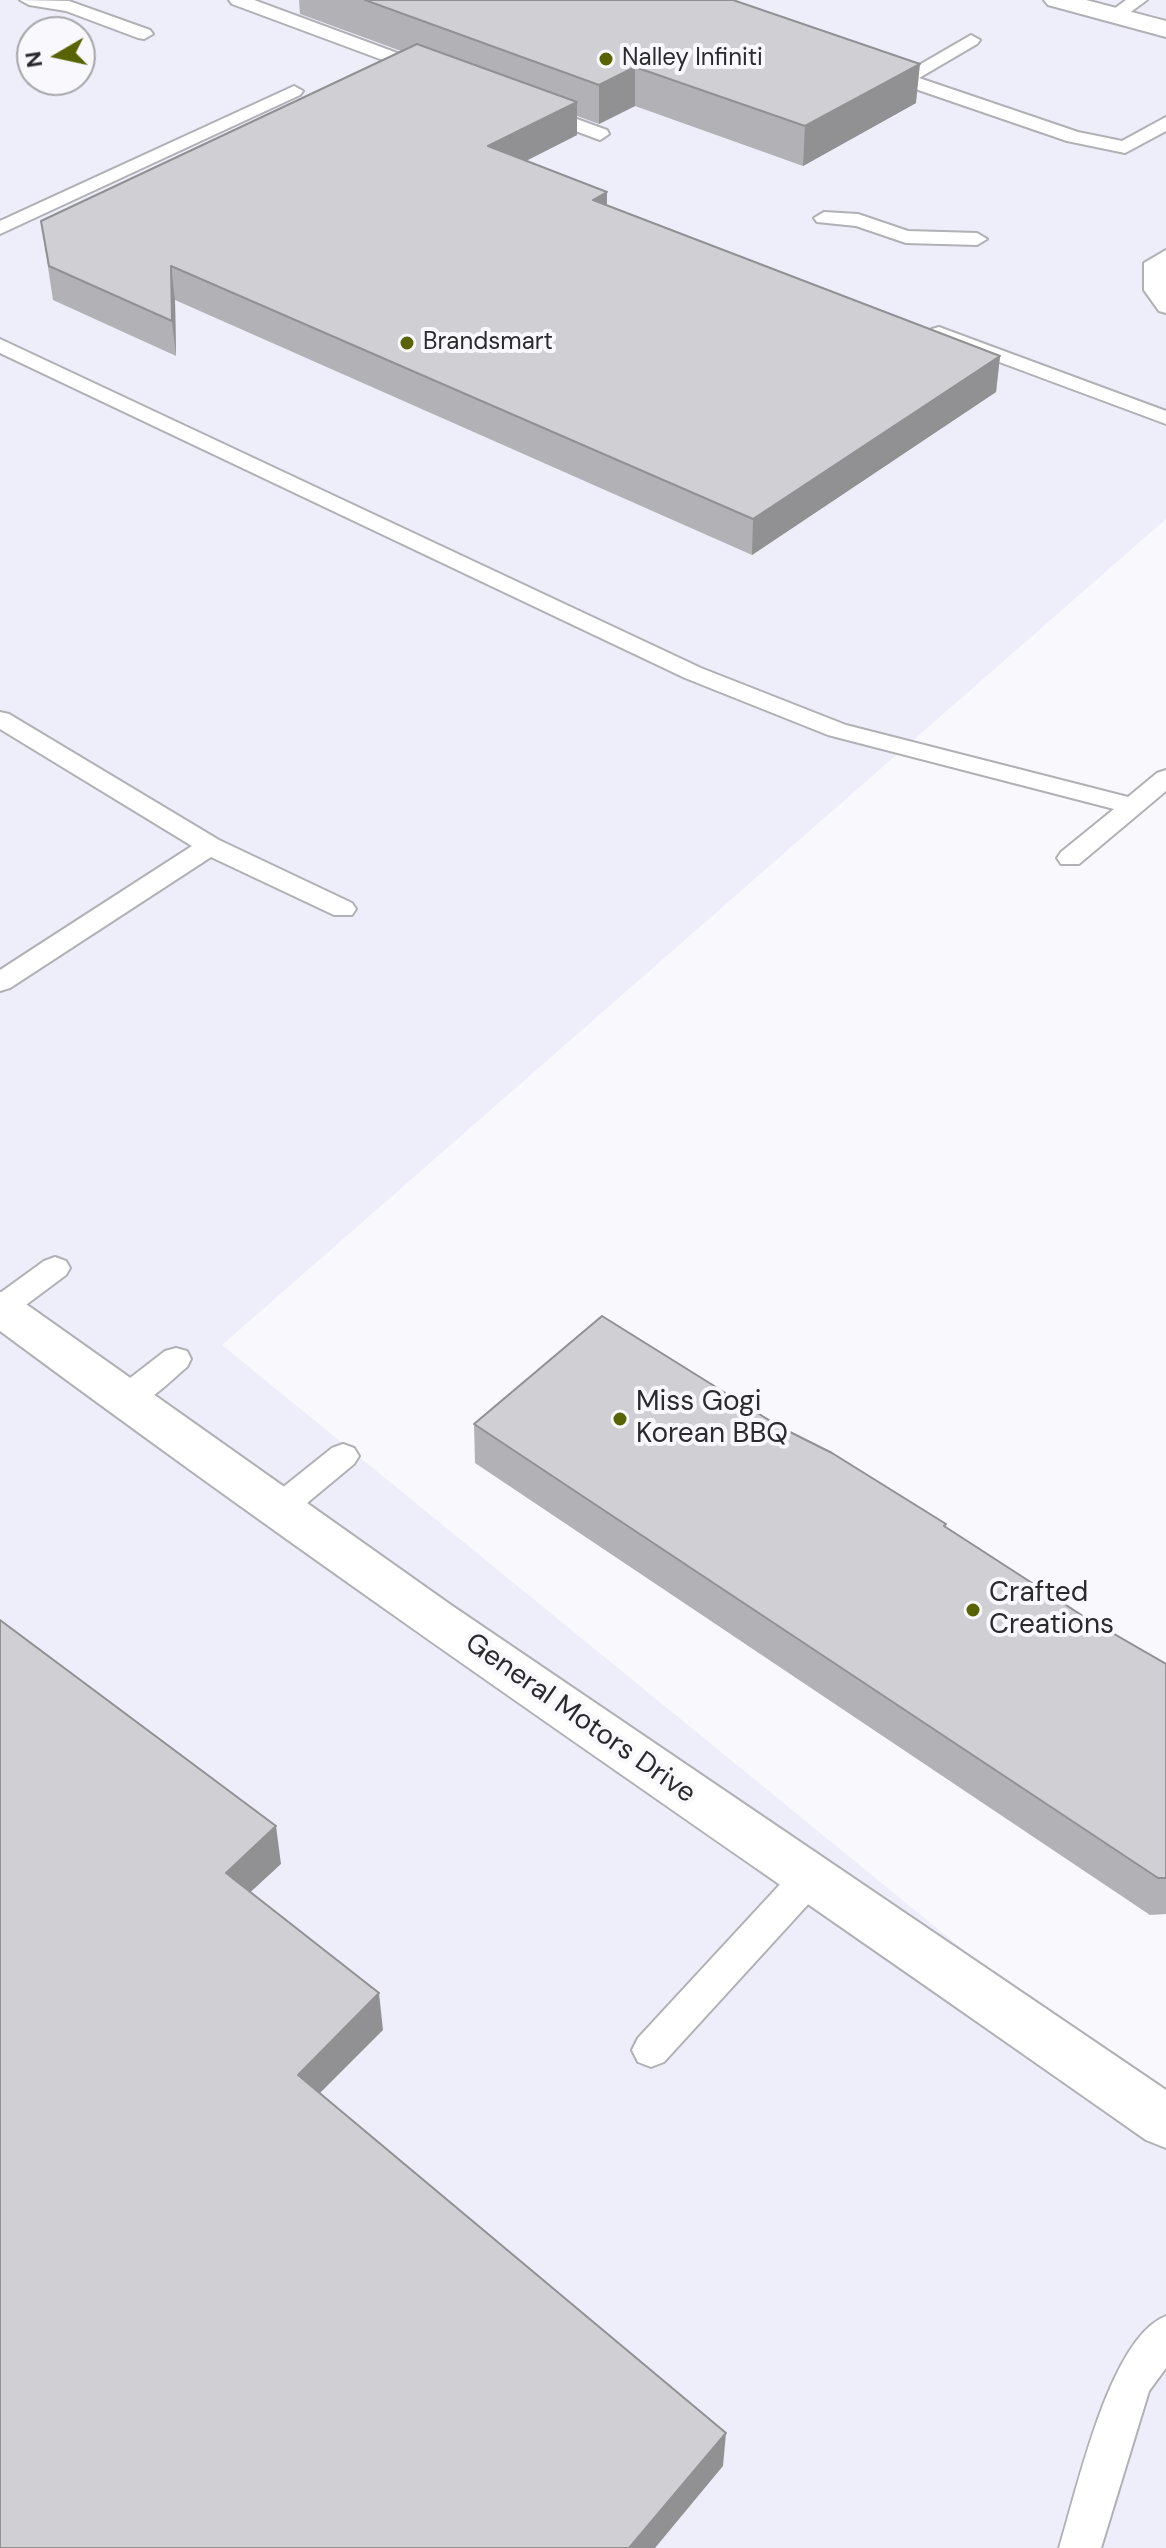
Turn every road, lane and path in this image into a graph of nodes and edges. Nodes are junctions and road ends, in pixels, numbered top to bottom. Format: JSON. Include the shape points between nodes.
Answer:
{"nodes":[{"id":1,"x":29,"y":0,"type":"edge"},
{"id":2,"x":238,"y":0,"type":"edge"},
{"id":3,"x":1057,"y":0,"type":"edge"},
{"id":4,"x":1138,"y":0,"type":"edge"},
{"id":5,"x":64,"y":3,"type":"edge"},
{"id":6,"x":1115,"y":15,"type":"junction"},
{"id":7,"x":1166,"y":29,"type":"edge"},
{"id":8,"x":144,"y":34,"type":"dead end"},
{"id":9,"x":971,"y":40,"type":"dead end"},
{"id":10,"x":441,"y":75,"type":"edge"},
{"id":11,"x":294,"y":91,"type":"dead end"},
{"id":12,"x":528,"y":107,"type":"edge"},
{"id":13,"x":1166,"y":123,"type":"edge"},
{"id":14,"x":600,"y":134,"type":"edge"},
{"id":15,"x":824,"y":218,"type":"dead end"},
{"id":16,"x":0,"y":228,"type":"edge"},
{"id":17,"x":977,"y":239,"type":"dead end"},
{"id":18,"x":1166,"y":256,"type":"edge"},
{"id":19,"x":1166,"y":307,"type":"edge"},
{"id":20,"x":939,"y":333,"type":"edge"},
{"id":21,"x":0,"y":345,"type":"edge"},
{"id":22,"x":1166,"y":418,"type":"edge"},
{"id":23,"x":0,"y":719,"type":"edge"},
{"id":24,"x":1166,"y":778,"type":"edge"},
{"id":25,"x":1133,"y":806,"type":"junction"},
{"id":26,"x":210,"y":846,"type":"junction"},
{"id":27,"x":1070,"y":858,"type":"dead end"},
{"id":28,"x":343,"y":909,"type":"dead end"},
{"id":29,"x":0,"y":982,"type":"edge"},
{"id":30,"x":55,"y":1268,"type":"dead end"},
{"id":31,"x":0,"y":1308,"type":"edge"},
{"id":32,"x":176,"y":1359,"type":"dead end"},
{"id":33,"x":123,"y":1400,"type":"junction"},
{"id":34,"x":343,"y":1456,"type":"dead end"},
{"id":35,"x":278,"y":1509,"type":"junction"},
{"id":36,"x":810,"y":1877,"type":"junction"},
{"id":37,"x":651,"y":2050,"type":"dead end"},
{"id":38,"x":1166,"y":2122,"type":"edge"},
{"id":39,"x":1166,"y":2335,"type":"edge"},
{"id":40,"x":1080,"y":2548,"type":"edge"}],
"edges":[{"from":1,"to":5,"type":"lane"},
{"from":2,"to":10,"type":"lane"},
{"from":3,"to":6,"type":"street"},
{"from":4,"to":6,"type":"lane"},
{"from":5,"to":8,"type":"lane"},
{"from":6,"to":7,"type":"street"},
{"from":9,"to":13,"type":"lane","via":[[904,79],[1074,137],[1125,147]]},
{"from":11,"to":16,"type":"lane"},
{"from":12,"to":14,"type":"lane"},
{"from":15,"to":17,"type":"lane","via":[[858,220],[906,237]]},
{"from":18,"to":19,"type":"lane","via":[[1154,263],[1154,290]]},
{"from":20,"to":22,"type":"lane"},
{"from":21,"to":25,"type":"lane","via":[[693,673],[837,730]]},
{"from":23,"to":26,"type":"lane"},
{"from":24,"to":25,"type":"lane"},
{"from":25,"to":27,"type":"lane"},
{"from":26,"to":28,"type":"lane"},
{"from":26,"to":29,"type":"lane"},
{"from":30,"to":31,"type":"lane"},
{"from":31,"to":33,"type":"street","name":"General Motors Drive"},
{"from":32,"to":33,"type":"lane"},
{"from":33,"to":35,"type":"street","name":"General Motors Drive"},
{"from":34,"to":35,"type":"lane"},
{"from":35,"to":36,"type":"street","name":"General Motors Drive"},
{"from":36,"to":37,"type":"lane"},
{"from":36,"to":38,"type":"street","name":"General Motors Drive"},
{"from":39,"to":40,"type":"lane","via":[[1132,2381]]}]}
